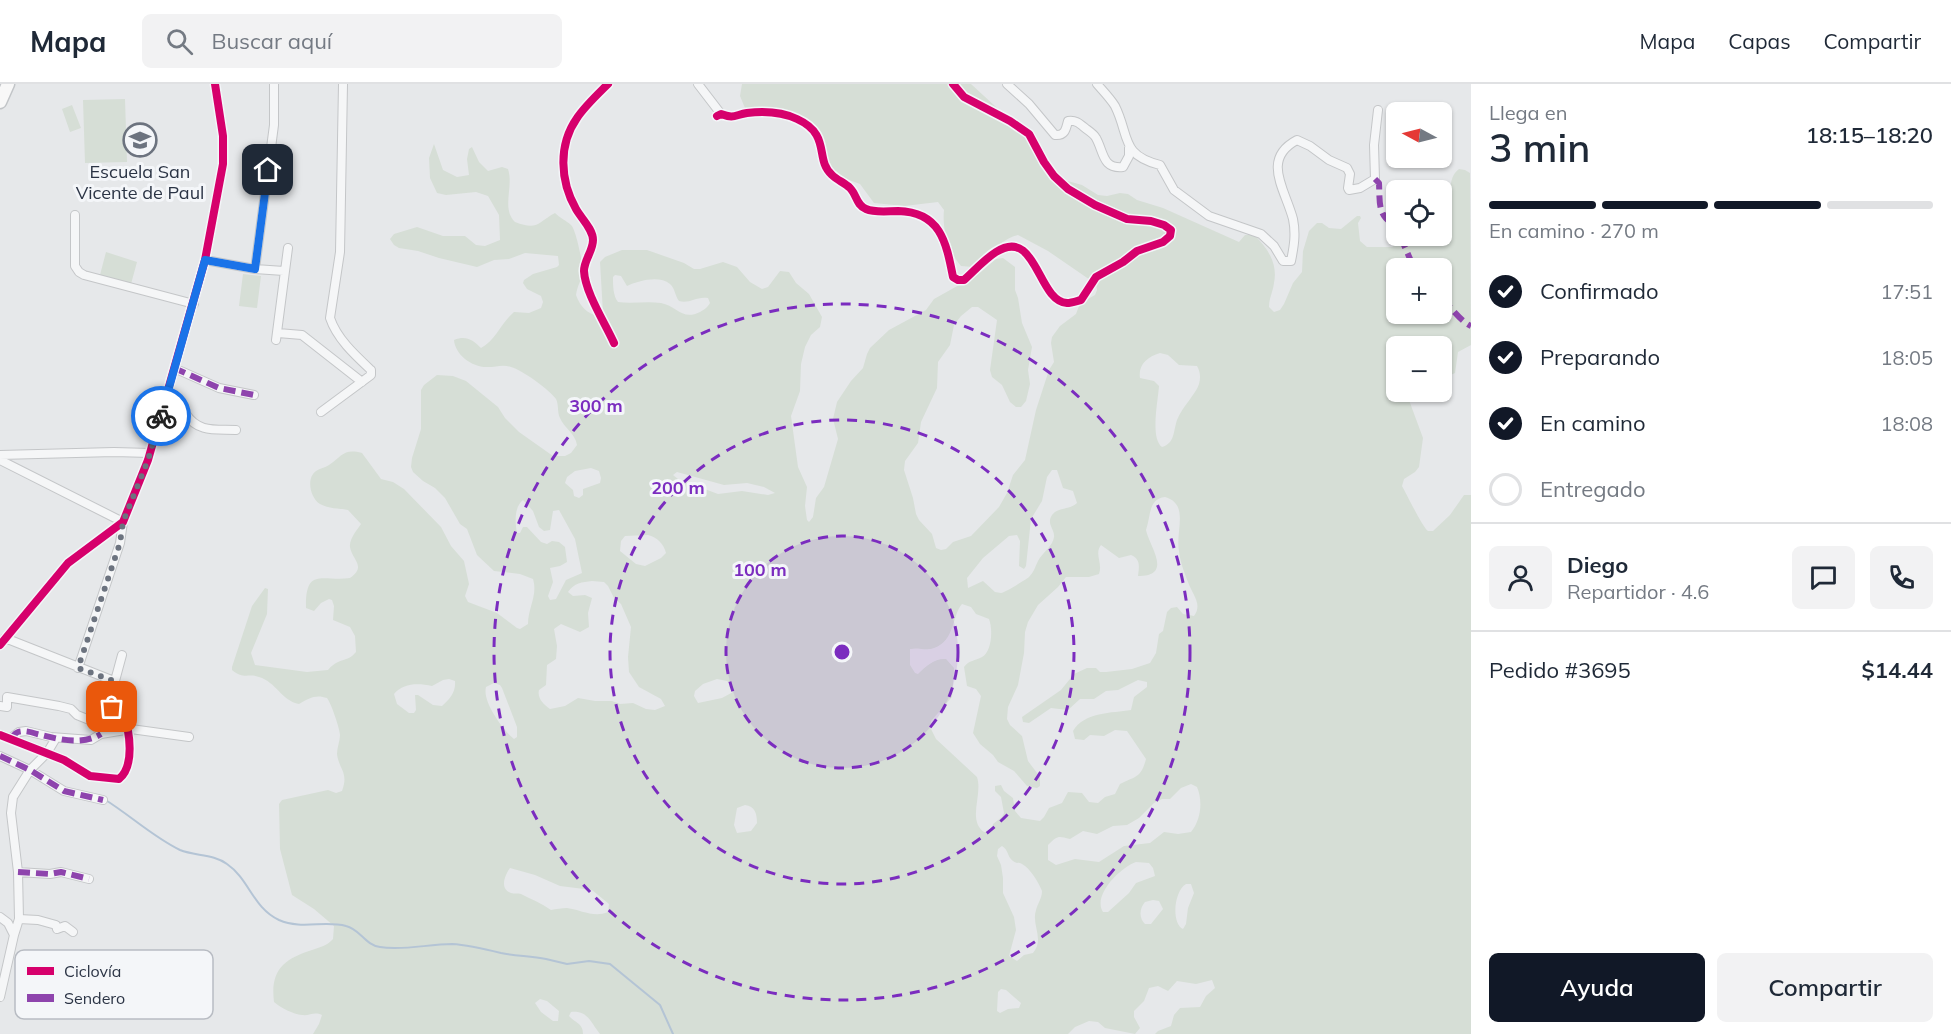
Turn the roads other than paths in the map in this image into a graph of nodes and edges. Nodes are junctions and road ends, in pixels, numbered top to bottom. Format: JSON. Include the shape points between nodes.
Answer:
{"nodes":[{"id":1,"x":8,"y":84,"type":"edge"},
{"id":2,"x":215,"y":84,"type":"edge"},
{"id":3,"x":274,"y":84,"type":"edge"},
{"id":4,"x":343,"y":84,"type":"edge"},
{"id":5,"x":608,"y":84,"type":"edge"},
{"id":6,"x":698,"y":84,"type":"edge"},
{"id":7,"x":953,"y":84,"type":"edge"},
{"id":8,"x":1007,"y":84,"type":"edge"},
{"id":9,"x":1097,"y":84,"type":"edge"},
{"id":10,"x":0,"y":102,"type":"edge"},
{"id":11,"x":1378,"y":110,"type":"dead end"},
{"id":12,"x":1129,"y":148,"type":"junction"},
{"id":13,"x":75,"y":214,"type":"dead end"},
{"id":14,"x":288,"y":248,"type":"dead end"},
{"id":15,"x":205,"y":260,"type":"junction"},
{"id":16,"x":255,"y":269,"type":"junction"},
{"id":17,"x":285,"y":271,"type":"junction"},
{"id":18,"x":194,"y":304,"type":"junction"},
{"id":19,"x":614,"y":343,"type":"dead end"},
{"id":20,"x":174,"y":368,"type":"junction"},
{"id":21,"x":362,"y":382,"type":"junction"},
{"id":22,"x":254,"y":395,"type":"dead end"},
{"id":23,"x":164,"y":407,"type":"junction"},
{"id":24,"x":321,"y":412,"type":"dead end"},
{"id":25,"x":236,"y":430,"type":"dead end"},
{"id":26,"x":150,"y":453,"type":"junction"},
{"id":27,"x":0,"y":458,"type":"edge"},
{"id":28,"x":123,"y":522,"type":"junction"},
{"id":29,"x":3,"y":642,"type":"edge"},
{"id":30,"x":122,"y":655,"type":"dead end"},
{"id":31,"x":78,"y":668,"type":"junction"},
{"id":32,"x":114,"y":681,"type":"junction"},
{"id":33,"x":108,"y":705,"type":"junction"},
{"id":34,"x":0,"y":706,"type":"edge"},
{"id":35,"x":128,"y":729,"type":"junction"},
{"id":36,"x":101,"y":730,"type":"junction"},
{"id":37,"x":0,"y":735,"type":"edge"},
{"id":38,"x":189,"y":737,"type":"dead end"},
{"id":39,"x":11,"y":738,"type":"junction"},
{"id":40,"x":56,"y":738,"type":"junction"},
{"id":41,"x":47,"y":753,"type":"junction"},
{"id":42,"x":0,"y":756,"type":"edge"},
{"id":43,"x":30,"y":770,"type":"junction"},
{"id":44,"x":103,"y":800,"type":"dead end"},
{"id":45,"x":18,"y":872,"type":"junction"},
{"id":46,"x":89,"y":879,"type":"dead end"},
{"id":47,"x":0,"y":916,"type":"edge"},
{"id":48,"x":20,"y":919,"type":"junction"},
{"id":49,"x":73,"y":932,"type":"dead end"},
{"id":50,"x":14,"y":935,"type":"junction"},
{"id":51,"x":0,"y":997,"type":"edge"}],
"edges":[{"from":1,"to":10,"type":"main road"},
{"from":2,"to":15,"type":"street","via":[[224,165]]},
{"from":3,"to":16,"type":"street","via":[[274,126]]},
{"from":4,"to":21,"type":"street","via":[[340,252],[330,318],[340,337],[371,370]]},
{"from":5,"to":19,"type":"street","via":[[577,118],[566,141],[562,166],[567,189],[593,240],[584,272],[590,293]]},
{"from":6,"to":7,"type":"street","via":[[719,115],[730,118],[747,113],[777,113],[814,130],[829,173],[850,188],[860,207],[870,211],[913,212],[930,219],[940,234],[953,277],[958,280],[964,280],[997,251],[1017,248],[1027,253],[1052,295],[1068,303],[1081,300],[1096,278],[1137,251],[1170,236],[1171,230],[1164,225],[1127,219],[1068,189],[1049,169],[1029,134],[964,97]]},
{"from":8,"to":12,"type":"street","via":[[1054,135],[1064,132],[1068,121],[1077,121],[1095,136],[1109,165],[1123,167]]},
{"from":9,"to":12,"type":"street","via":[[1114,106]]},
{"from":11,"to":12,"type":"street","via":[[1375,179],[1360,188],[1349,190],[1347,168],[1297,140],[1281,152],[1277,170],[1295,239],[1291,261],[1282,261],[1261,234],[1209,216],[1174,190],[1160,165],[1148,162]]},
{"from":13,"to":18,"type":"street","via":[[75,266],[79,272]]},
{"from":14,"to":17,"type":"street"},
{"from":15,"to":16,"type":"street"},
{"from":15,"to":18,"type":"street"},
{"from":16,"to":17,"type":"street"},
{"from":17,"to":21,"type":"street","via":[[277,336],[302,336]]},
{"from":18,"to":20,"type":"street"},
{"from":20,"to":22,"type":"street","via":[[219,388]]},
{"from":20,"to":23,"type":"street"},
{"from":21,"to":24,"type":"street"},
{"from":23,"to":25,"type":"street","via":[[186,414],[197,427]]},
{"from":23,"to":26,"type":"street"},
{"from":26,"to":27,"type":"street"},
{"from":26,"to":28,"type":"street"},
{"from":27,"to":28,"type":"street"},
{"from":28,"to":29,"type":"street","via":[[68,562]]},
{"from":28,"to":31,"type":"street","via":[[120,543]]},
{"from":29,"to":31,"type":"street"},
{"from":30,"to":32,"type":"street"},
{"from":31,"to":32,"type":"street"},
{"from":32,"to":33,"type":"street"},
{"from":33,"to":35,"type":"street","via":[[123,714]]},
{"from":33,"to":36,"type":"street"},
{"from":34,"to":36,"type":"street","via":[[7,707],[7,697],[71,709]]},
{"from":35,"to":36,"type":"street"},
{"from":35,"to":38,"type":"street"},
{"from":35,"to":41,"type":"street","via":[[129,764],[126,774],[119,779],[90,776]]},
{"from":36,"to":40,"type":"street","via":[[91,740]]},
{"from":37,"to":39,"type":"street"},
{"from":39,"to":40,"type":"street","via":[[26,731]]},
{"from":39,"to":41,"type":"street"},
{"from":40,"to":41,"type":"street"},
{"from":41,"to":43,"type":"street"},
{"from":42,"to":43,"type":"street"},
{"from":43,"to":44,"type":"street","via":[[64,791]]},
{"from":43,"to":45,"type":"street","via":[[13,797],[11,813]]},
{"from":45,"to":46,"type":"street","via":[[61,872]]},
{"from":45,"to":48,"type":"street"},
{"from":47,"to":50,"type":"street"},
{"from":48,"to":49,"type":"street","via":[[38,920],[56,925],[57,929],[65,926]]},
{"from":48,"to":50,"type":"street"},
{"from":50,"to":51,"type":"street"}]}
